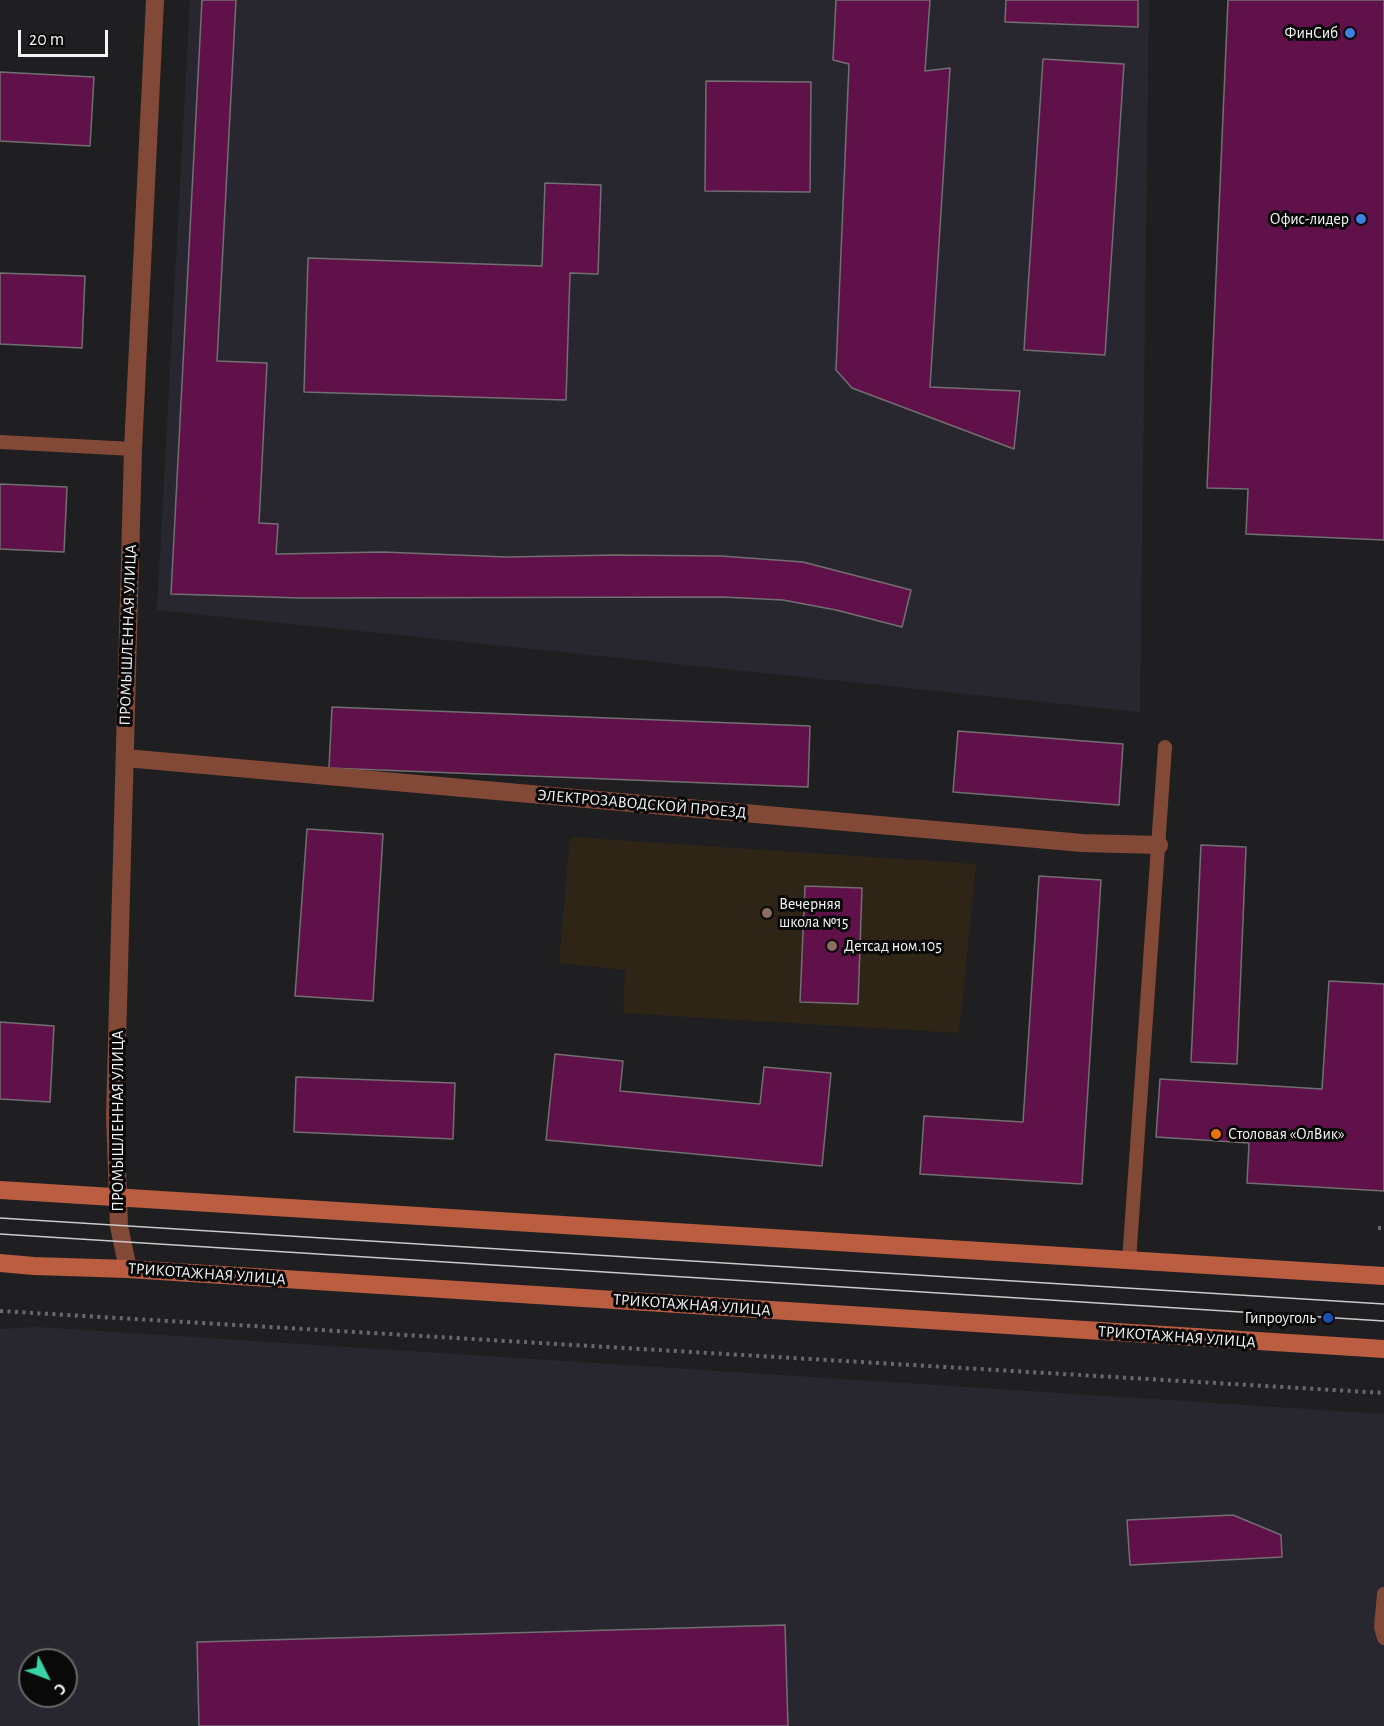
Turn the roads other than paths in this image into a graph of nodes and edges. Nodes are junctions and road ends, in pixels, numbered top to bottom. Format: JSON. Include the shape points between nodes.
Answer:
{"nodes":[{"id":1,"x":155,"y":0,"type":"edge"},
{"id":2,"x":0,"y":442,"type":"edge"},
{"id":3,"x":133,"y":448,"type":"junction"},
{"id":4,"x":1165,"y":747,"type":"dead end"},
{"id":5,"x":125,"y":758,"type":"junction"},
{"id":6,"x":1159,"y":844,"type":"junction"},
{"id":7,"x":0,"y":1190,"type":"edge"},
{"id":8,"x":117,"y":1197,"type":"junction"},
{"id":9,"x":1129,"y":1261,"type":"junction"},
{"id":10,"x":0,"y":1263,"type":"edge"},
{"id":11,"x":128,"y":1269,"type":"junction"},
{"id":12,"x":1384,"y":1276,"type":"edge"},
{"id":13,"x":1384,"y":1349,"type":"edge"},
{"id":14,"x":1384,"y":1594,"type":"edge"},
{"id":15,"x":1384,"y":1638,"type":"edge"}],
"edges":[{"from":1,"to":3,"type":"street","name":"ПРОМЫШЛЕННАЯ УЛИЦА"},
{"from":2,"to":3,"type":"lane"},
{"from":3,"to":5,"type":"street","name":"ПРОМЫШЛЕННАЯ УЛИЦА"},
{"from":4,"to":6,"type":"lane"},
{"from":5,"to":6,"type":"street","name":"ЭЛЕКТРОЗАВОДСКОЙ ПРОЕЗД","via":[[1082,843]]},
{"from":5,"to":8,"type":"street","name":"ПРОМЫШЛЕННАЯ УЛИЦА","via":[[115,1116]]},
{"from":6,"to":9,"type":"lane"},
{"from":7,"to":8,"type":"main road"},
{"from":8,"to":9,"type":"main road"},
{"from":8,"to":11,"type":"street","name":"ПРОМЫШЛЕННАЯ УЛИЦА"},
{"from":9,"to":12,"type":"main road"},
{"from":10,"to":11,"type":"main road","name":"ТРИКОТАЖНАЯ УЛИЦА"},
{"from":11,"to":13,"type":"main road","name":"ТРИКОТАЖНАЯ УЛИЦА"},
{"from":14,"to":15,"type":"lane"}]}
